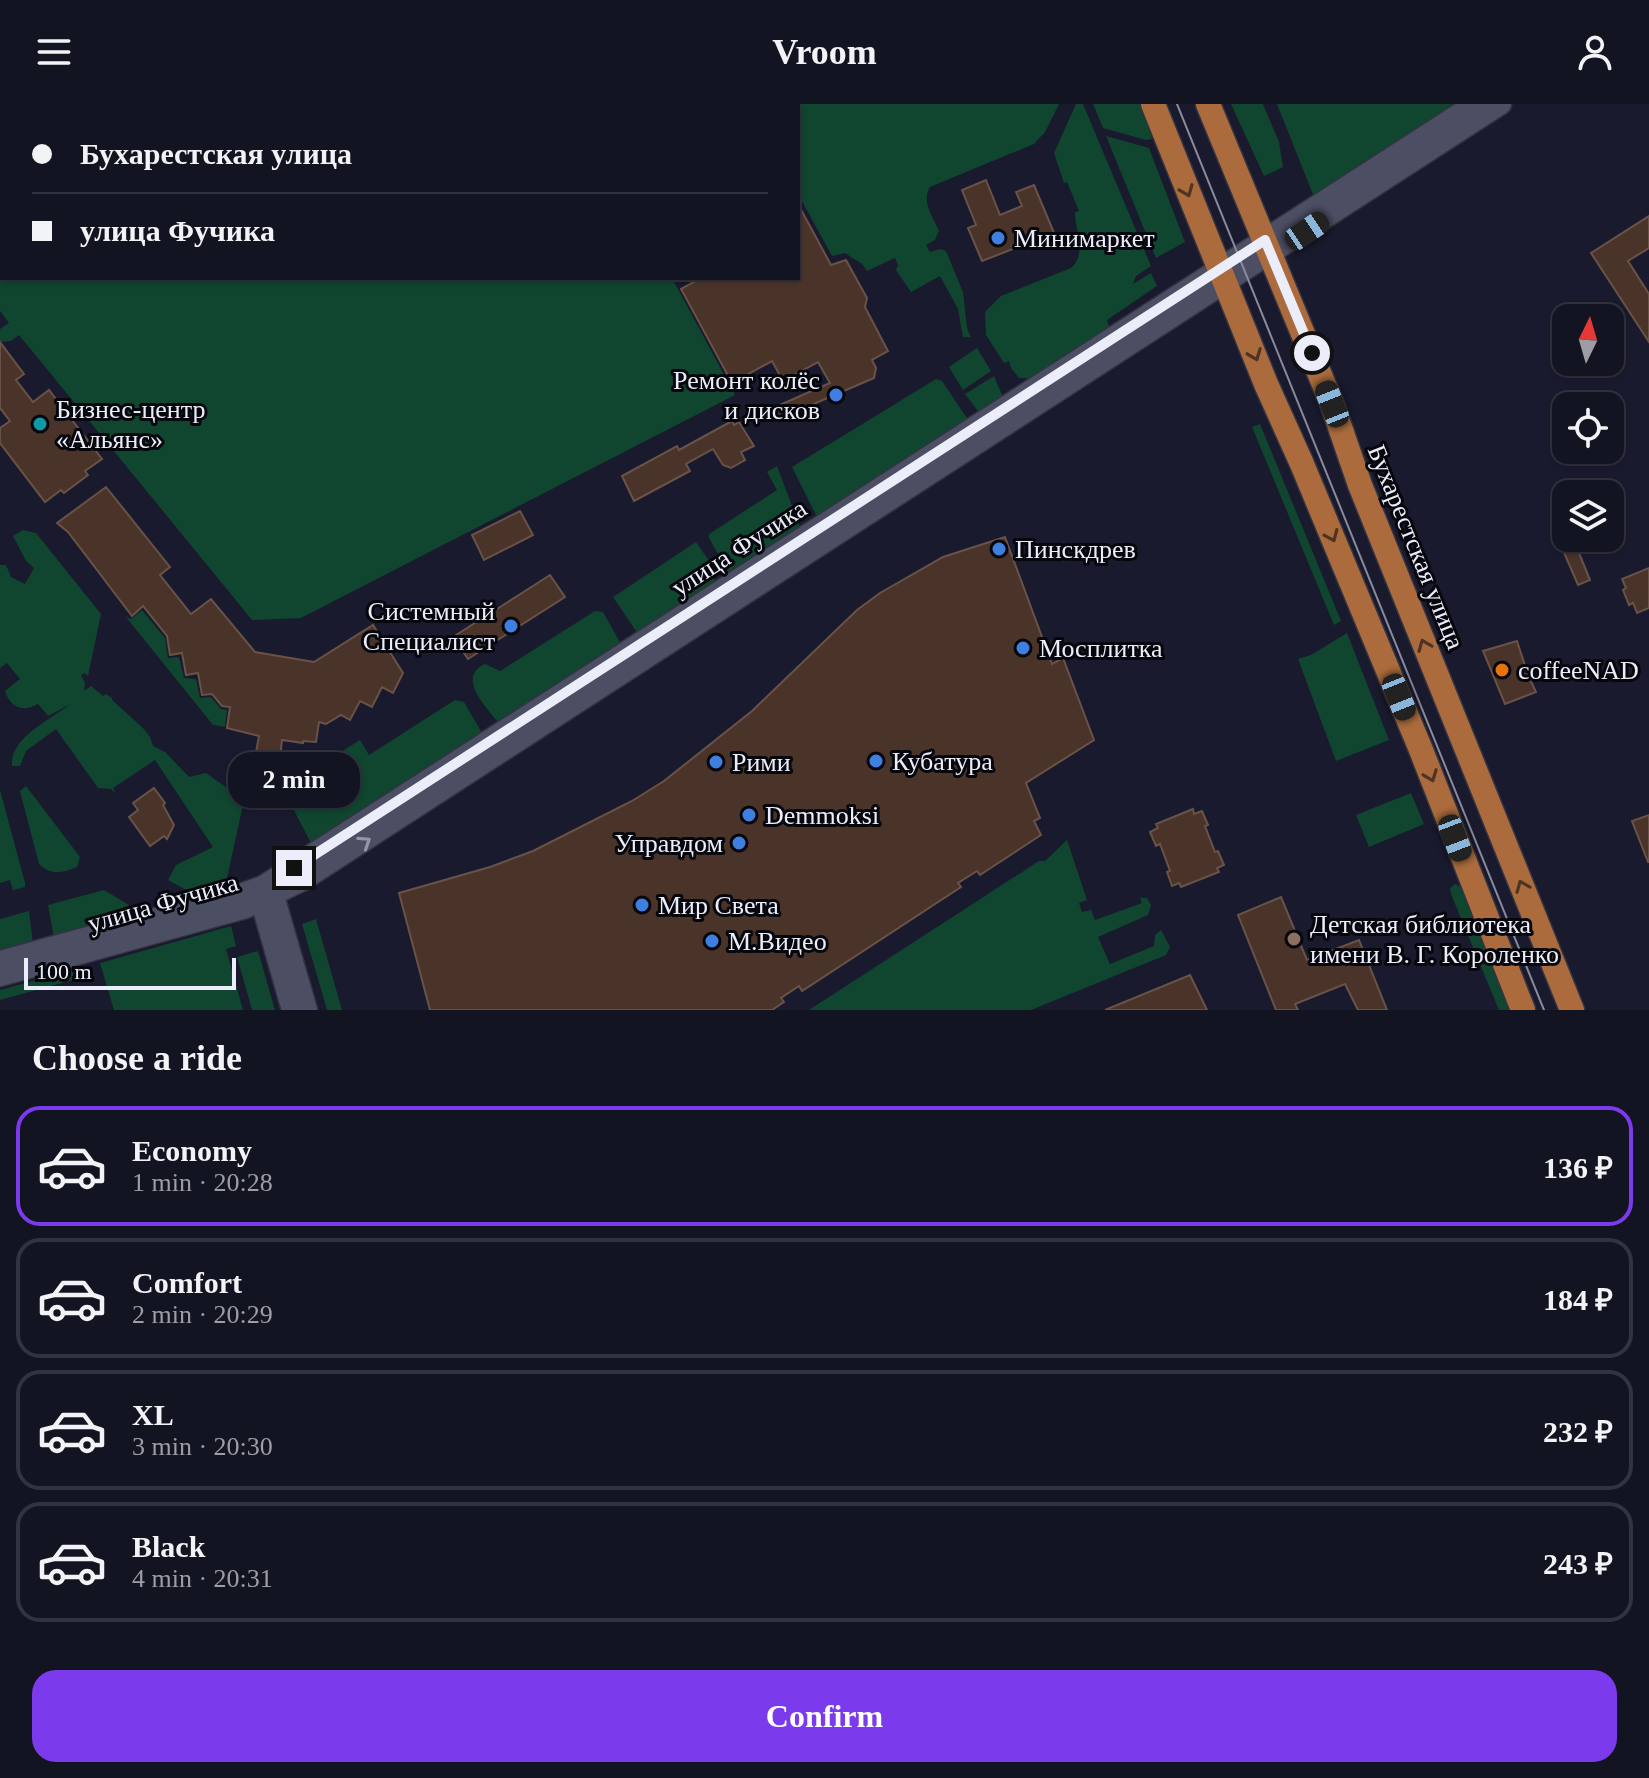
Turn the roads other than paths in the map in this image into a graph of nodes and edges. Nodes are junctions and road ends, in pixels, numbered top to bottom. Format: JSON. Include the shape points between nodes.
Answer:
{"nodes":[{"id":1,"x":1153,"y":104,"type":"edge"},
{"id":2,"x":1208,"y":104,"type":"edge"},
{"id":3,"x":1474,"y":104,"type":"edge"},
{"id":4,"x":1501,"y":104,"type":"edge"},
{"id":5,"x":1268,"y":246,"type":"junction"},
{"id":6,"x":1222,"y":276,"type":"junction"},
{"id":7,"x":266,"y":895,"type":"junction"},
{"id":8,"x":0,"y":961,"type":"edge"},
{"id":9,"x":0,"y":976,"type":"edge"},
{"id":10,"x":292,"y":1010,"type":"edge"},
{"id":11,"x":307,"y":1010,"type":"edge"},
{"id":12,"x":1523,"y":1010,"type":"edge"},
{"id":13,"x":1572,"y":1010,"type":"edge"}],
"edges":[{"from":1,"to":6,"type":"main road","one_way":true},
{"from":2,"to":5,"type":"main road","name":"Бухарестская улица"},
{"from":3,"to":5,"type":"street","name":"улица Фучика"},
{"from":4,"to":5,"type":"street","name":"улица Фучика"},
{"from":5,"to":6,"type":"street","name":"улица Фучика"},
{"from":13,"to":5,"type":"main road","name":"Бухарестская улица","one_way":true},
{"from":6,"to":7,"type":"street","name":"улица Фучика"},
{"from":6,"to":12,"type":"main road","one_way":true,"via":[[1421,750]]},
{"from":7,"to":8,"type":"street","name":"улица Фучика","via":[[229,898]]},
{"from":7,"to":9,"type":"street","name":"улица Фучика"},
{"from":7,"to":10,"type":"street"},
{"from":7,"to":11,"type":"street"}]}
